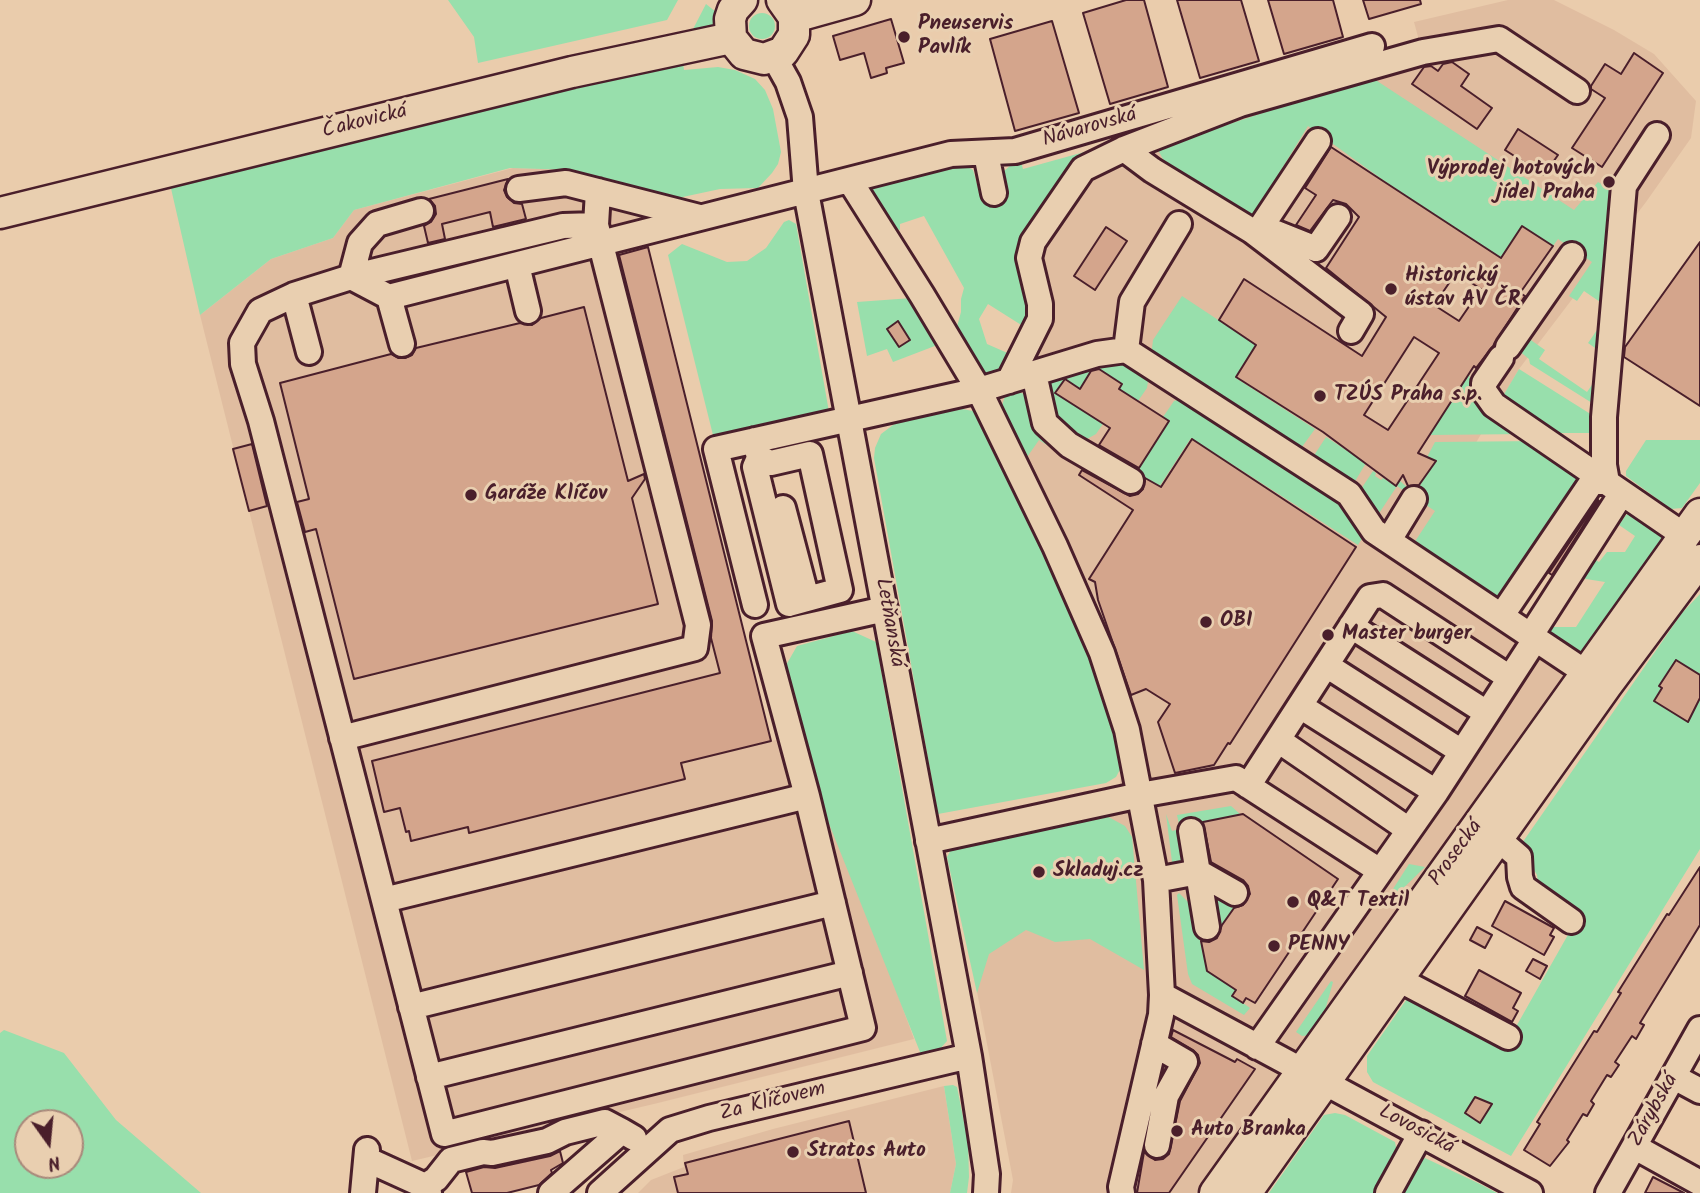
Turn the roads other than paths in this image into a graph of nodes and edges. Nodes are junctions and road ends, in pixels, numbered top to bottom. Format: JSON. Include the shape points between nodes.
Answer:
{"nodes":[{"id":1,"x":855,"y":0,"type":"edge"},
{"id":2,"x":788,"y":9,"type":"edge"},
{"id":3,"x":731,"y":12,"type":"edge"},
{"id":4,"x":1372,"y":46,"type":"dead end"},
{"id":5,"x":774,"y":57,"type":"junction"},
{"id":6,"x":1577,"y":90,"type":"dead end"},
{"id":7,"x":1657,"y":135,"type":"dead end"},
{"id":8,"x":1318,"y":141,"type":"dead end"},
{"id":9,"x":1124,"y":149,"type":"junction"},
{"id":10,"x":986,"y":154,"type":"junction"},
{"id":11,"x":850,"y":181,"type":"junction"},
{"id":12,"x":519,"y":189,"type":"dead end"},
{"id":13,"x":598,"y":191,"type":"junction"},
{"id":14,"x":806,"y":192,"type":"junction"},
{"id":15,"x":994,"y":193,"type":"dead end"},
{"id":16,"x":421,"y":211,"type":"dead end"},
{"id":17,"x":0,"y":213,"type":"edge"},
{"id":18,"x":1338,"y":217,"type":"dead end"},
{"id":19,"x":703,"y":218,"type":"junction"},
{"id":20,"x":1178,"y":225,"type":"dead end"},
{"id":21,"x":1257,"y":229,"type":"junction"},
{"id":22,"x":598,"y":234,"type":"junction"},
{"id":23,"x":1572,"y":256,"type":"dead end"},
{"id":24,"x":517,"y":265,"type":"junction"},
{"id":25,"x":351,"y":277,"type":"junction"},
{"id":26,"x":294,"y":295,"type":"junction"},
{"id":27,"x":389,"y":297,"type":"junction"},
{"id":28,"x":528,"y":311,"type":"dead end"},
{"id":29,"x":1351,"y":331,"type":"dead end"},
{"id":30,"x":402,"y":344,"type":"dead end"},
{"id":31,"x":1126,"y":350,"type":"junction"},
{"id":32,"x":309,"y":352,"type":"dead end"},
{"id":33,"x":1034,"y":374,"type":"junction"},
{"id":34,"x":1009,"y":381,"type":"junction"},
{"id":35,"x":979,"y":390,"type":"junction"},
{"id":36,"x":850,"y":418,"type":"junction"},
{"id":37,"x":762,"y":454,"type":"junction"},
{"id":38,"x":1131,"y":481,"type":"dead end"},
{"id":39,"x":1614,"y":487,"type":"junction"},
{"id":40,"x":1414,"y":499,"type":"dead end"},
{"id":41,"x":1695,"y":537,"type":"edge"},
{"id":42,"x":1389,"y":540,"type":"junction"},
{"id":43,"x":755,"y":605,"type":"dead end"},
{"id":44,"x":885,"y":610,"type":"junction"},
{"id":45,"x":1502,"y":615,"type":"junction"},
{"id":46,"x":1351,"y":626,"type":"junction"},
{"id":47,"x":1533,"y":636,"type":"junction"},
{"id":48,"x":1326,"y":665,"type":"junction"},
{"id":49,"x":1510,"y":678,"type":"junction"},
{"id":50,"x":1597,"y":680,"type":"junction"},
{"id":51,"x":1300,"y":706,"type":"junction"},
{"id":52,"x":1487,"y":713,"type":"junction"},
{"id":53,"x":342,"y":738,"type":"junction"},
{"id":54,"x":1278,"y":740,"type":"junction"},
{"id":55,"x":1462,"y":752,"type":"junction"},
{"id":56,"x":1248,"y":786,"type":"junction"},
{"id":57,"x":1436,"y":792,"type":"junction"},
{"id":58,"x":807,"y":796,"type":"junction"},
{"id":59,"x":1140,"y":796,"type":"junction"},
{"id":60,"x":1409,"y":830,"type":"junction"},
{"id":61,"x":1191,"y":831,"type":"dead end"},
{"id":62,"x":1498,"y":838,"type":"junction"},
{"id":63,"x":928,"y":841,"type":"junction"},
{"id":64,"x":1380,"y":871,"type":"junction"},
{"id":65,"x":1198,"y":872,"type":"junction"},
{"id":66,"x":1156,"y":880,"type":"junction"},
{"id":67,"x":1234,"y":893,"type":"dead end"},
{"id":68,"x":384,"y":900,"type":"junction"},
{"id":69,"x":833,"y":903,"type":"junction"},
{"id":70,"x":1571,"y":920,"type":"dead end"},
{"id":71,"x":1206,"y":927,"type":"dead end"},
{"id":72,"x":850,"y":973,"type":"junction"},
{"id":73,"x":1398,"y":979,"type":"junction"},
{"id":74,"x":1161,"y":995,"type":"junction"},
{"id":75,"x":411,"y":1007,"type":"junction"},
{"id":76,"x":1700,"y":1029,"type":"edge"},
{"id":77,"x":1508,"y":1037,"type":"dead end"},
{"id":78,"x":1154,"y":1044,"type":"junction"},
{"id":79,"x":1257,"y":1047,"type":"junction"},
{"id":80,"x":969,"y":1056,"type":"junction"},
{"id":81,"x":1313,"y":1076,"type":"junction"},
{"id":82,"x":429,"y":1077,"type":"junction"},
{"id":83,"x":1674,"y":1077,"type":"junction"},
{"id":84,"x":1700,"y":1091,"type":"edge"},
{"id":85,"x":622,"y":1130,"type":"junction"},
{"id":86,"x":1421,"y":1133,"type":"junction"},
{"id":87,"x":1157,"y":1145,"type":"dead end"},
{"id":88,"x":650,"y":1147,"type":"junction"},
{"id":89,"x":1635,"y":1147,"type":"junction"},
{"id":90,"x":1700,"y":1183,"type":"edge"},
{"id":91,"x":427,"y":1190,"type":"edge"},
{"id":92,"x":363,"y":1193,"type":"edge"},
{"id":93,"x":551,"y":1193,"type":"edge"},
{"id":94,"x":600,"y":1193,"type":"edge"},
{"id":95,"x":986,"y":1193,"type":"edge"},
{"id":96,"x":1122,"y":1193,"type":"edge"},
{"id":97,"x":1215,"y":1193,"type":"edge"},
{"id":98,"x":1246,"y":1193,"type":"edge"},
{"id":99,"x":1388,"y":1193,"type":"edge"},
{"id":100,"x":1531,"y":1193,"type":"edge"},
{"id":101,"x":1608,"y":1193,"type":"edge"}],
"edges":[{"from":1,"to":2,"type":"main road"},
{"from":2,"to":5,"type":"main road","via":[[794,35]]},
{"from":3,"to":5,"type":"main road","via":[[744,54]]},
{"from":3,"to":17,"type":"main road","name":"Čakovická","via":[[572,72]]},
{"from":4,"to":10,"type":"street","name":"Návarovská","via":[[1015,151]]},
{"from":5,"to":14,"type":"street","name":"Letňanská","via":[[800,117]]},
{"from":6,"to":9,"type":"street","via":[[1499,39],[1423,52],[1240,104]]},
{"from":7,"to":39,"type":"street","via":[[1624,186],[1604,417],[1604,465]]},
{"from":8,"to":21,"type":"street"},
{"from":9,"to":21,"type":"street","via":[[1152,170]]},
{"from":9,"to":34,"type":"street","via":[[1083,169],[1033,242],[1028,258],[1040,319]]},
{"from":10,"to":11,"type":"street","name":"Návarovská","via":[[951,154]]},
{"from":10,"to":15,"type":"street"},
{"from":11,"to":14,"type":"street","name":"Návarovská"},
{"from":11,"to":35,"type":"street"},
{"from":12,"to":13,"type":"street","via":[[566,183]]},
{"from":13,"to":19,"type":"street"},
{"from":13,"to":22,"type":"street"},
{"from":14,"to":19,"type":"street","name":"Návarovská"},
{"from":14,"to":36,"type":"street","name":"Letňanská"},
{"from":16,"to":25,"type":"street","via":[[377,225],[360,243]]},
{"from":18,"to":21,"type":"street","via":[[1316,249]]},
{"from":19,"to":22,"type":"street","name":"Návarovská"},
{"from":20,"to":31,"type":"street","via":[[1132,302]]},
{"from":21,"to":29,"type":"street","via":[[1361,313]]},
{"from":22,"to":24,"type":"street"},
{"from":22,"to":25,"type":"street","via":[[563,226]]},
{"from":22,"to":53,"type":"street","via":[[698,625],[695,648]]},
{"from":23,"to":39,"type":"street","via":[[1484,383],[1494,405]]},
{"from":24,"to":27,"type":"street"},
{"from":24,"to":28,"type":"street"},
{"from":25,"to":26,"type":"street"},
{"from":25,"to":27,"type":"street"},
{"from":26,"to":32,"type":"street"},
{"from":26,"to":53,"type":"street","via":[[260,311],[243,344],[243,364]]},
{"from":27,"to":30,"type":"street"},
{"from":31,"to":33,"type":"street"},
{"from":31,"to":42,"type":"street","via":[[1349,494],[1374,531]]},
{"from":33,"to":34,"type":"street"},
{"from":33,"to":38,"type":"street","via":[[1045,423],[1069,445]]},
{"from":34,"to":35,"type":"street"},
{"from":35,"to":36,"type":"street"},
{"from":35,"to":59,"type":"street","via":[[1102,653],[1127,730]]},
{"from":36,"to":37,"type":"street"},
{"from":36,"to":44,"type":"street","name":"Letňanská"},
{"from":37,"to":37,"type":"street","via":[[807,599],[840,590],[810,454]]},
{"from":37,"to":43,"type":"street","via":[[716,449]]},
{"from":39,"to":41,"type":"street"},
{"from":39,"to":45,"type":"street","via":[[1592,482]]},
{"from":39,"to":47,"type":"street"},
{"from":40,"to":42,"type":"street"},
{"from":41,"to":50,"type":"main road","name":"Prosecká"},
{"from":42,"to":45,"type":"street"},
{"from":44,"to":58,"type":"street","via":[[764,636]]},
{"from":44,"to":63,"type":"street","name":"Letňanská"},
{"from":45,"to":47,"type":"street"},
{"from":46,"to":48,"type":"street"},
{"from":46,"to":49,"type":"street","via":[[1370,597],[1383,595]]},
{"from":46,"to":52,"type":"street"},
{"from":47,"to":49,"type":"street"},
{"from":47,"to":50,"type":"street"},
{"from":48,"to":51,"type":"street"},
{"from":48,"to":55,"type":"street"},
{"from":49,"to":52,"type":"street"},
{"from":50,"to":62,"type":"main road","name":"Prosecká"},
{"from":50,"to":81,"type":"main road","name":"Prosecká"},
{"from":51,"to":54,"type":"street"},
{"from":51,"to":57,"type":"street"},
{"from":52,"to":55,"type":"street"},
{"from":53,"to":68,"type":"street"},
{"from":54,"to":56,"type":"street"},
{"from":54,"to":60,"type":"street"},
{"from":55,"to":57,"type":"street"},
{"from":56,"to":59,"type":"street","via":[[1236,778]]},
{"from":56,"to":64,"type":"street"},
{"from":57,"to":60,"type":"street"},
{"from":58,"to":68,"type":"street"},
{"from":58,"to":69,"type":"street"},
{"from":59,"to":63,"type":"street"},
{"from":59,"to":66,"type":"street"},
{"from":60,"to":64,"type":"street"},
{"from":61,"to":65,"type":"street"},
{"from":62,"to":70,"type":"street","via":[[1519,857],[1523,887]]},
{"from":62,"to":73,"type":"main road","name":"Prosecká"},
{"from":63,"to":80,"type":"street","name":"Letňanská"},
{"from":64,"to":79,"type":"street"},
{"from":65,"to":66,"type":"street"},
{"from":65,"to":67,"type":"street"},
{"from":65,"to":71,"type":"street"},
{"from":66,"to":74,"type":"street"},
{"from":68,"to":75,"type":"street"},
{"from":69,"to":72,"type":"street"},
{"from":69,"to":75,"type":"street"},
{"from":72,"to":82,"type":"street"},
{"from":72,"to":82,"type":"street","via":[[863,1028],[444,1134]]},
{"from":73,"to":77,"type":"street"},
{"from":73,"to":81,"type":"main road","name":"Prosecká"},
{"from":74,"to":78,"type":"street"},
{"from":74,"to":79,"type":"street","name":"Lovosická"},
{"from":75,"to":82,"type":"street"},
{"from":76,"to":83,"type":"street","name":"Zárybská"},
{"from":78,"to":87,"type":"street","via":[[1185,1062],[1166,1096]]},
{"from":78,"to":96,"type":"street"},
{"from":79,"to":81,"type":"street","name":"Lovosická"},
{"from":80,"to":88,"type":"street","name":"Za Klíčovem","via":[[709,1118],[670,1130]]},
{"from":80,"to":95,"type":"street","name":"Letňanská","via":[[985,1154]]},
{"from":81,"to":86,"type":"street","name":"Lovosická"},
{"from":81,"to":97,"type":"main road","name":"Prosecká"},
{"from":81,"to":98,"type":"main road","name":"Prosecká"},
{"from":83,"to":84,"type":"street"},
{"from":83,"to":89,"type":"street","name":"Zárybská"},
{"from":85,"to":88,"type":"street"},
{"from":85,"to":91,"type":"street","via":[[605,1122],[547,1141],[452,1160]]},
{"from":85,"to":93,"type":"street"},
{"from":86,"to":99,"type":"street"},
{"from":86,"to":100,"type":"street","name":"Lovosická"},
{"from":88,"to":94,"type":"street","name":"Za Klíčovem"},
{"from":89,"to":90,"type":"street"},
{"from":89,"to":101,"type":"street","name":"Zárybská"},
{"from":91,"to":92,"type":"street","via":[[368,1155]]}]}
